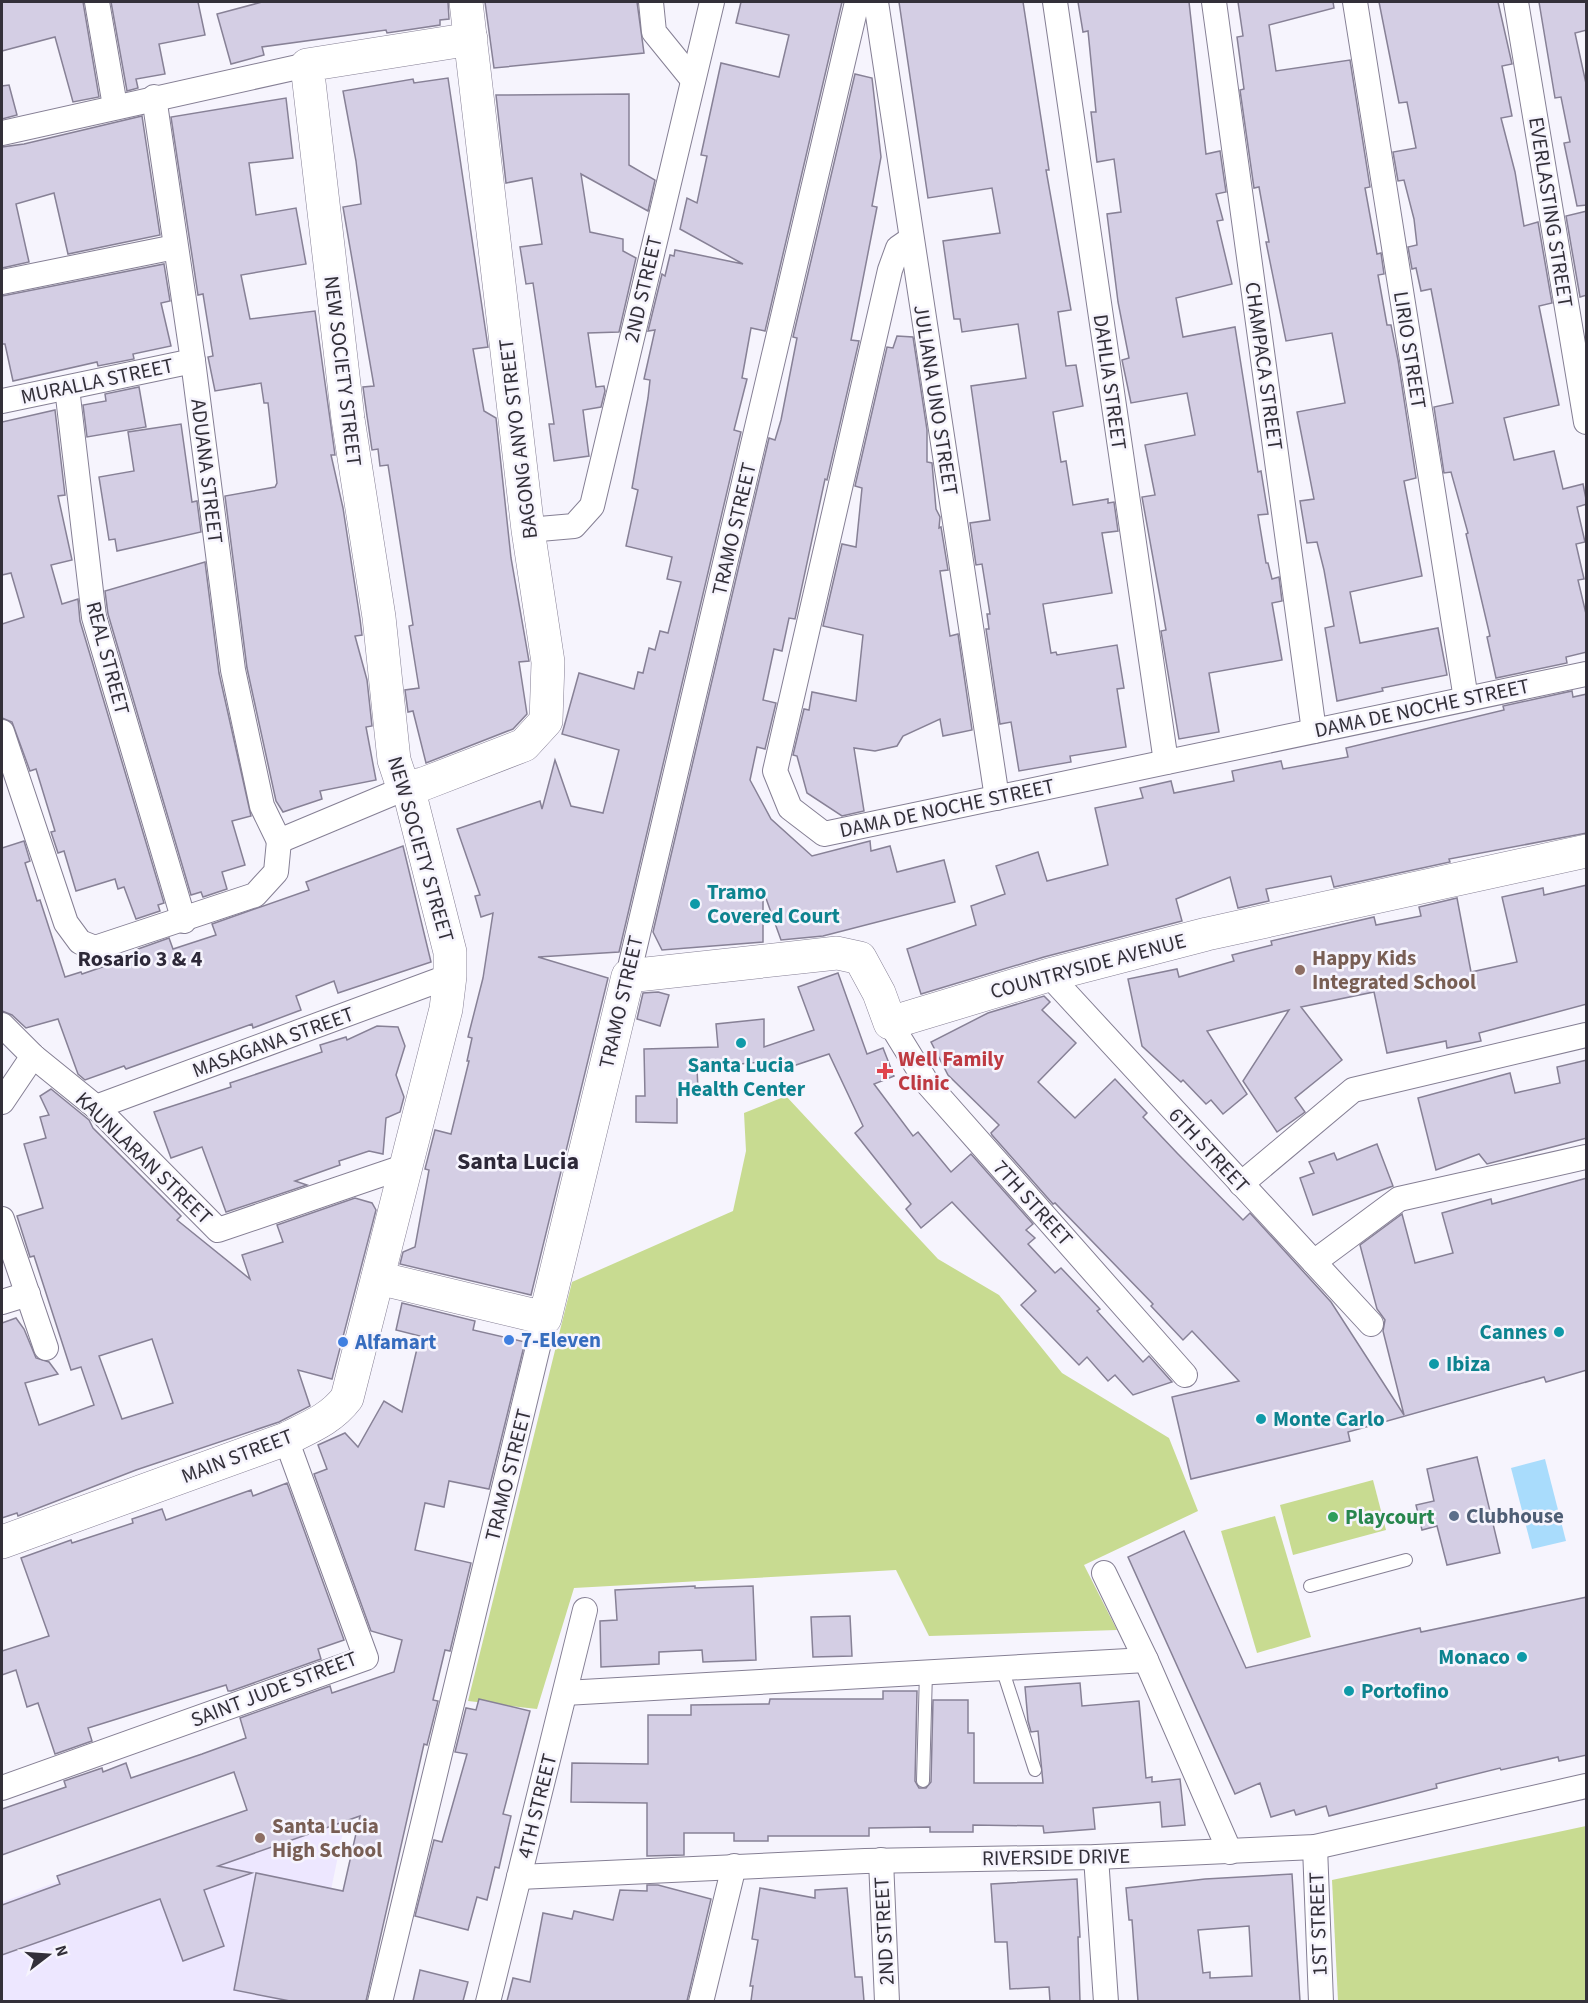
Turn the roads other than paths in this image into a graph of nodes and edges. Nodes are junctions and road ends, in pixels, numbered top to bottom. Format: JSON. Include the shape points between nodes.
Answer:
{"nodes":[{"id":1,"x":97,"y":2,"type":"edge"},
{"id":2,"x":466,"y":2,"type":"edge"},
{"id":3,"x":651,"y":2,"type":"edge"},
{"id":4,"x":712,"y":2,"type":"edge"},
{"id":5,"x":857,"y":2,"type":"edge"},
{"id":6,"x":876,"y":2,"type":"edge"},
{"id":7,"x":1055,"y":2,"type":"edge"},
{"id":8,"x":1215,"y":2,"type":"edge"},
{"id":9,"x":1355,"y":2,"type":"edge"},
{"id":10,"x":1516,"y":2,"type":"edge"},
{"id":11,"x":471,"y":39,"type":"junction"},
{"id":12,"x":307,"y":65,"type":"junction"},
{"id":13,"x":693,"y":80,"type":"junction"},
{"id":14,"x":154,"y":97,"type":"junction"},
{"id":15,"x":115,"y":106,"type":"junction"},
{"id":16,"x":2,"y":133,"type":"edge"},
{"id":17,"x":911,"y":239,"type":"junction"},
{"id":18,"x":175,"y":247,"type":"junction"},
{"id":19,"x":2,"y":282,"type":"edge"},
{"id":20,"x":193,"y":361,"type":"junction"},
{"id":21,"x":67,"y":387,"type":"junction"},
{"id":22,"x":2,"y":401,"type":"edge"},
{"id":23,"x":1587,"y":422,"type":"edge"},
{"id":24,"x":528,"y":530,"type":"junction"},
{"id":25,"x":1587,"y":674,"type":"edge"},
{"id":26,"x":1466,"y":699,"type":"junction"},
{"id":27,"x":1314,"y":731,"type":"junction"},
{"id":28,"x":2,"y":732,"type":"edge"},
{"id":29,"x":1166,"y":762,"type":"junction"},
{"id":30,"x":408,"y":787,"type":"junction"},
{"id":31,"x":997,"y":798,"type":"junction"},
{"id":32,"x":279,"y":841,"type":"junction"},
{"id":33,"x":1587,"y":851,"type":"edge"},
{"id":34,"x":184,"y":921,"type":"junction"},
{"id":35,"x":1048,"y":975,"type":"junction"},
{"id":36,"x":450,"y":976,"type":"junction"},
{"id":37,"x":628,"y":976,"type":"junction"},
{"id":38,"x":890,"y":1023,"type":"junction"},
{"id":39,"x":2,"y":1025,"type":"edge"},
{"id":40,"x":1587,"y":1035,"type":"edge"},
{"id":41,"x":33,"y":1056,"type":"junction"},
{"id":42,"x":2,"y":1102,"type":"edge"},
{"id":43,"x":96,"y":1107,"type":"junction"},
{"id":44,"x":1587,"y":1157,"type":"edge"},
{"id":45,"x":406,"y":1166,"type":"junction"},
{"id":46,"x":1241,"y":1184,"type":"junction"},
{"id":47,"x":2,"y":1219,"type":"edge"},
{"id":48,"x":1314,"y":1262,"type":"junction"},
{"id":49,"x":378,"y":1278,"type":"junction"},
{"id":50,"x":28,"y":1294,"type":"junction"},
{"id":51,"x":2,"y":1302,"type":"edge"},
{"id":52,"x":545,"y":1318,"type":"junction"},
{"id":53,"x":1371,"y":1324,"type":"dead end"},
{"id":54,"x":46,"y":1348,"type":"dead end"},
{"id":55,"x":1185,"y":1375,"type":"dead end"},
{"id":56,"x":286,"y":1438,"type":"junction"},
{"id":57,"x":2,"y":1542,"type":"edge"},
{"id":58,"x":1406,"y":1560,"type":"dead end"},
{"id":59,"x":1104,"y":1573,"type":"dead end"},
{"id":60,"x":1310,"y":1586,"type":"dead end"},
{"id":61,"x":585,"y":1610,"type":"dead end"},
{"id":62,"x":1146,"y":1660,"type":"junction"},
{"id":63,"x":1002,"y":1668,"type":"junction"},
{"id":64,"x":926,"y":1672,"type":"junction"},
{"id":65,"x":565,"y":1693,"type":"junction"},
{"id":66,"x":1035,"y":1770,"type":"dead end"},
{"id":67,"x":923,"y":1781,"type":"dead end"},
{"id":68,"x":1587,"y":1786,"type":"edge"},
{"id":69,"x":2,"y":1788,"type":"edge"},
{"id":70,"x":1315,"y":1847,"type":"junction"},
{"id":71,"x":1230,"y":1852,"type":"junction"},
{"id":72,"x":1096,"y":1857,"type":"junction"},
{"id":73,"x":881,"y":1860,"type":"junction"},
{"id":74,"x":734,"y":1866,"type":"junction"},
{"id":75,"x":519,"y":1877,"type":"junction"},
{"id":76,"x":380,"y":2001,"type":"edge"},
{"id":77,"x":488,"y":2001,"type":"edge"},
{"id":78,"x":701,"y":2001,"type":"edge"},
{"id":79,"x":887,"y":2001,"type":"edge"},
{"id":80,"x":1106,"y":2001,"type":"edge"},
{"id":81,"x":1321,"y":2001,"type":"edge"}],
"edges":[{"from":1,"to":15,"type":"street"},
{"from":2,"to":11,"type":"street","name":"BAGONG ANYO STREET"},
{"from":3,"to":13,"type":"street","via":[[654,32]]},
{"from":4,"to":13,"type":"street","name":"2ND STREET"},
{"from":5,"to":37,"type":"street","name":"TRAMO STREET"},
{"from":6,"to":17,"type":"street","name":"JULIANA UNO STREET"},
{"from":7,"to":29,"type":"street","name":"DAHLIA STREET"},
{"from":8,"to":27,"type":"street","name":"CHAMPACA STREET"},
{"from":9,"to":26,"type":"street","name":"LIRIO STREET"},
{"from":10,"to":23,"type":"street","name":"EVERLASTING STREET"},
{"from":11,"to":12,"type":"street"},
{"from":11,"to":24,"type":"street","name":"BAGONG ANYO STREET"},
{"from":12,"to":14,"type":"street"},
{"from":12,"to":30,"type":"street","name":"NEW SOCIETY STREET","via":[[348,418],[378,617],[394,760]]},
{"from":13,"to":24,"type":"street","name":"2ND STREET","via":[[592,506],[574,526]]},
{"from":14,"to":15,"type":"street"},
{"from":14,"to":18,"type":"street","name":"ADUANA STREET"},
{"from":15,"to":16,"type":"street"},
{"from":17,"to":31,"type":"street","name":"JULIANA UNO STREET"},
{"from":17,"to":31,"type":"street","name":"DAMA DE NOCHE STREET","via":[[898,248],[890,270],[775,771],[790,808],[824,834]]},
{"from":18,"to":19,"type":"street"},
{"from":18,"to":20,"type":"street","name":"ADUANA STREET"},
{"from":20,"to":21,"type":"street","name":"MURALLA STREET"},
{"from":20,"to":32,"type":"street","name":"ADUANA STREET","via":[[233,670],[262,806]]},
{"from":21,"to":22,"type":"street","name":"MURALLA STREET"},
{"from":21,"to":34,"type":"street","name":"REAL STREET","via":[[93,616]]},
{"from":24,"to":30,"type":"street","name":"BAGONG ANYO STREET","via":[[548,662],[546,721],[524,745]]},
{"from":25,"to":26,"type":"street","name":"DAMA DE NOCHE STREET"},
{"from":26,"to":27,"type":"street","name":"DAMA DE NOCHE STREET"},
{"from":27,"to":29,"type":"street","name":"DAMA DE NOCHE STREET"},
{"from":28,"to":34,"type":"street","via":[[66,923],[80,942],[95,948]]},
{"from":29,"to":31,"type":"street","name":"DAMA DE NOCHE STREET"},
{"from":30,"to":32,"type":"street"},
{"from":30,"to":36,"type":"street","name":"NEW SOCIETY STREET","via":[[450,952]]},
{"from":32,"to":34,"type":"street","via":[[276,872],[255,895]]},
{"from":33,"to":35,"type":"street","name":"COUNTRYSIDE AVENUE","via":[[1207,934]]},
{"from":35,"to":38,"type":"street","name":"COUNTRYSIDE AVENUE"},
{"from":35,"to":46,"type":"street","name":"6TH STREET"},
{"from":36,"to":43,"type":"street","name":"MASAGANA STREET"},
{"from":36,"to":45,"type":"street","name":"NEW SOCIETY STREET","via":[[446,1009]]},
{"from":37,"to":38,"type":"street","via":[[837,953],[860,958]]},
{"from":37,"to":52,"type":"street","name":"TRAMO STREET"},
{"from":38,"to":55,"type":"street","name":"7TH STREET","via":[[927,1083]]},
{"from":39,"to":41,"type":"street","name":"KAUNLARAN STREET"},
{"from":40,"to":46,"type":"street","via":[[1353,1090]]},
{"from":41,"to":42,"type":"street"},
{"from":41,"to":43,"type":"street","name":"KAUNLARAN STREET"},
{"from":43,"to":45,"type":"street","name":"KAUNLARAN STREET","via":[[218,1230]]},
{"from":44,"to":48,"type":"street","via":[[1399,1199]]},
{"from":45,"to":49,"type":"street","name":"NEW SOCIETY STREET"},
{"from":46,"to":48,"type":"street","name":"6TH STREET"},
{"from":47,"to":50,"type":"street"},
{"from":48,"to":53,"type":"street","name":"6TH STREET"},
{"from":49,"to":52,"type":"street"},
{"from":49,"to":56,"type":"street","name":"MAIN STREET","via":[[347,1398],[338,1411],[323,1421]]},
{"from":50,"to":51,"type":"street"},
{"from":50,"to":54,"type":"street"},
{"from":52,"to":76,"type":"street","name":"TRAMO STREET"},
{"from":56,"to":57,"type":"street","name":"MAIN STREET"},
{"from":56,"to":69,"type":"street","name":"SAINT JUDE STREET","via":[[366,1658]]},
{"from":58,"to":60,"type":"lane"},
{"from":59,"to":62,"type":"street"},
{"from":61,"to":65,"type":"street","name":"4TH STREET"},
{"from":62,"to":63,"type":"street"},
{"from":62,"to":71,"type":"street"},
{"from":63,"to":64,"type":"street"},
{"from":63,"to":66,"type":"lane"},
{"from":64,"to":65,"type":"street"},
{"from":64,"to":67,"type":"lane"},
{"from":65,"to":75,"type":"street","name":"4TH STREET"},
{"from":68,"to":70,"type":"street","name":"RIVERSIDE DRIVE"},
{"from":70,"to":71,"type":"street","name":"RIVERSIDE DRIVE"},
{"from":70,"to":81,"type":"street","name":"1ST STREET"},
{"from":71,"to":72,"type":"street","name":"RIVERSIDE DRIVE"},
{"from":72,"to":73,"type":"street","name":"RIVERSIDE DRIVE"},
{"from":72,"to":80,"type":"street"},
{"from":73,"to":74,"type":"street","name":"RIVERSIDE DRIVE"},
{"from":73,"to":79,"type":"street","name":"2ND STREET"},
{"from":74,"to":75,"type":"street","name":"RIVERSIDE DRIVE"},
{"from":74,"to":78,"type":"street"},
{"from":75,"to":77,"type":"street","name":"4TH STREET"}]}
